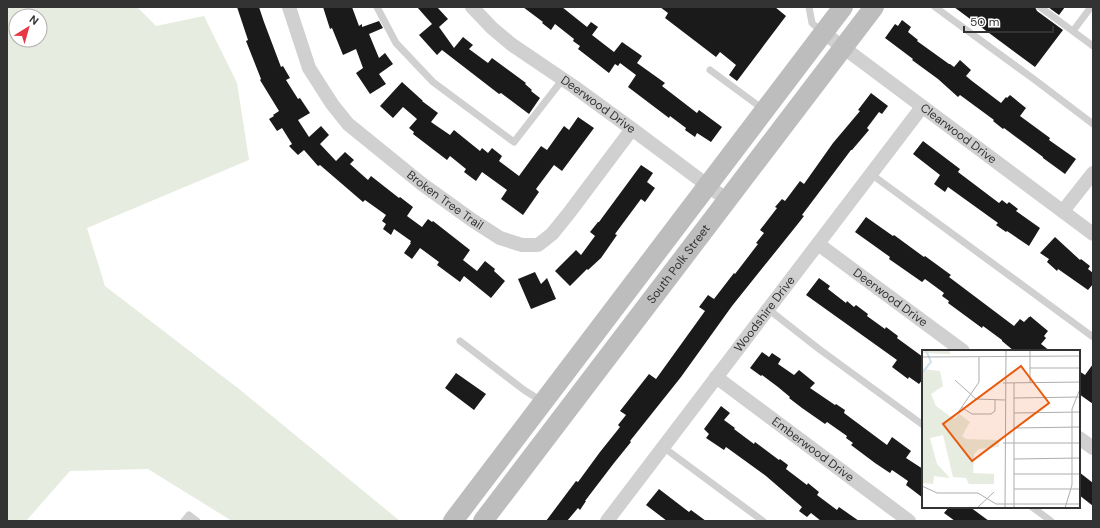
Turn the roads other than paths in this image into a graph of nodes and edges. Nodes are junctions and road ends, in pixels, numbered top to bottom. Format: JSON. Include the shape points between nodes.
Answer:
{"nodes":[{"id":1,"x":289,"y":7,"type":"edge"},
{"id":2,"x":377,"y":7,"type":"edge"},
{"id":3,"x":472,"y":7,"type":"edge"},
{"id":4,"x":808,"y":7,"type":"edge"},
{"id":5,"x":843,"y":7,"type":"edge"},
{"id":6,"x":874,"y":7,"type":"edge"},
{"id":7,"x":935,"y":7,"type":"edge"},
{"id":8,"x":1040,"y":7,"type":"edge"},
{"id":9,"x":1091,"y":7,"type":"edge"},
{"id":10,"x":1073,"y":31,"type":"junction"},
{"id":11,"x":824,"y":33,"type":"junction"},
{"id":12,"x":1093,"y":46,"type":"edge"},
{"id":13,"x":844,"y":47,"type":"junction"},
{"id":14,"x":710,"y":70,"type":"dead end"},
{"id":15,"x":563,"y":79,"type":"junction"},
{"id":16,"x":922,"y":107,"type":"junction"},
{"id":17,"x":765,"y":110,"type":"junction"},
{"id":18,"x":1093,"y":124,"type":"edge"},
{"id":19,"x":632,"y":129,"type":"junction"},
{"id":20,"x":1093,"y":173,"type":"edge"},
{"id":21,"x":871,"y":174,"type":"junction"},
{"id":22,"x":708,"y":185,"type":"junction"},
{"id":23,"x":727,"y":200,"type":"junction"},
{"id":24,"x":1063,"y":211,"type":"junction"},
{"id":25,"x":1093,"y":234,"type":"edge"},
{"id":26,"x":818,"y":244,"type":"junction"},
{"id":27,"x":768,"y":309,"type":"junction"},
{"id":28,"x":1093,"y":337,"type":"edge"},
{"id":29,"x":460,"y":341,"type":"dead end"},
{"id":30,"x":962,"y":350,"type":"edge"},
{"id":31,"x":716,"y":377,"type":"junction"},
{"id":32,"x":543,"y":402,"type":"junction"},
{"id":33,"x":562,"y":417,"type":"junction"},
{"id":34,"x":922,"y":424,"type":"edge"},
{"id":35,"x":1080,"y":439,"type":"edge"},
{"id":36,"x":663,"y":447,"type":"junction"},
{"id":37,"x":1093,"y":448,"type":"edge"},
{"id":38,"x":1033,"y":508,"type":"edge"},
{"id":39,"x":613,"y":519,"type":"edge"},
{"id":40,"x":184,"y":521,"type":"edge"},
{"id":41,"x":197,"y":521,"type":"edge"},
{"id":42,"x":453,"y":521,"type":"edge"},
{"id":43,"x":483,"y":521,"type":"edge"},
{"id":44,"x":763,"y":521,"type":"edge"},
{"id":45,"x":909,"y":521,"type":"edge"},
{"id":46,"x":1051,"y":521,"type":"edge"}],
"edges":[{"from":1,"to":19,"type":"street","name":"Broken Tree Trail","via":[[309,68],[348,124],[422,184],[500,238],[538,245],[552,234]]},
{"from":2,"to":15,"type":"lane","via":[[396,43],[432,82],[514,142]]},
{"from":3,"to":15,"type":"street","name":"Deerwood Drive","via":[[511,44]]},
{"from":4,"to":11,"type":"lane","via":[[812,24]]},
{"from":5,"to":11,"type":"main road","name":"South Polk Street"},
{"from":6,"to":13,"type":"main road","name":"South Polk Street"},
{"from":7,"to":18,"type":"lane"},
{"from":8,"to":10,"type":"lane"},
{"from":9,"to":10,"type":"lane"},
{"from":10,"to":12,"type":"lane"},
{"from":11,"to":13,"type":"street","name":"Clearwood Drive"},
{"from":11,"to":17,"type":"main road","name":"South Polk Street"},
{"from":13,"to":16,"type":"street","name":"Clearwood Drive"},
{"from":13,"to":23,"type":"main road","name":"South Polk Street"},
{"from":14,"to":17,"type":"lane"},
{"from":15,"to":19,"type":"street","name":"Deerwood Drive"},
{"from":16,"to":21,"type":"street","name":"Woodshire Drive"},
{"from":16,"to":24,"type":"street","name":"Clearwood Drive"},
{"from":17,"to":22,"type":"main road","name":"South Polk Street"},
{"from":19,"to":22,"type":"street","name":"Deerwood Drive"},
{"from":20,"to":24,"type":"street"},
{"from":21,"to":26,"type":"street","name":"Woodshire Drive"},
{"from":21,"to":28,"type":"lane"},
{"from":22,"to":23,"type":"street","name":"Deerwood Drive"},
{"from":22,"to":32,"type":"main road","name":"South Polk Street"},
{"from":23,"to":33,"type":"main road","name":"South Polk Street"},
{"from":24,"to":25,"type":"street","name":"Clearwood Drive"},
{"from":26,"to":27,"type":"street","name":"Woodshire Drive"},
{"from":26,"to":30,"type":"street","name":"Deerwood Drive"},
{"from":27,"to":31,"type":"street","name":"Woodshire Drive"},
{"from":27,"to":34,"type":"lane"},
{"from":29,"to":32,"type":"lane"},
{"from":31,"to":36,"type":"street","name":"Woodshire Drive"},
{"from":31,"to":45,"type":"street","name":"Emberwood Drive"},
{"from":32,"to":33,"type":"main road"},
{"from":32,"to":42,"type":"main road","name":"South Polk Street"},
{"from":33,"to":43,"type":"main road","name":"South Polk Street"},
{"from":35,"to":37,"type":"street"},
{"from":36,"to":39,"type":"street","name":"Woodshire Drive"},
{"from":36,"to":44,"type":"lane"},
{"from":38,"to":46,"type":"lane"},
{"from":40,"to":41,"type":"lane","via":[[189,515]]}]}
